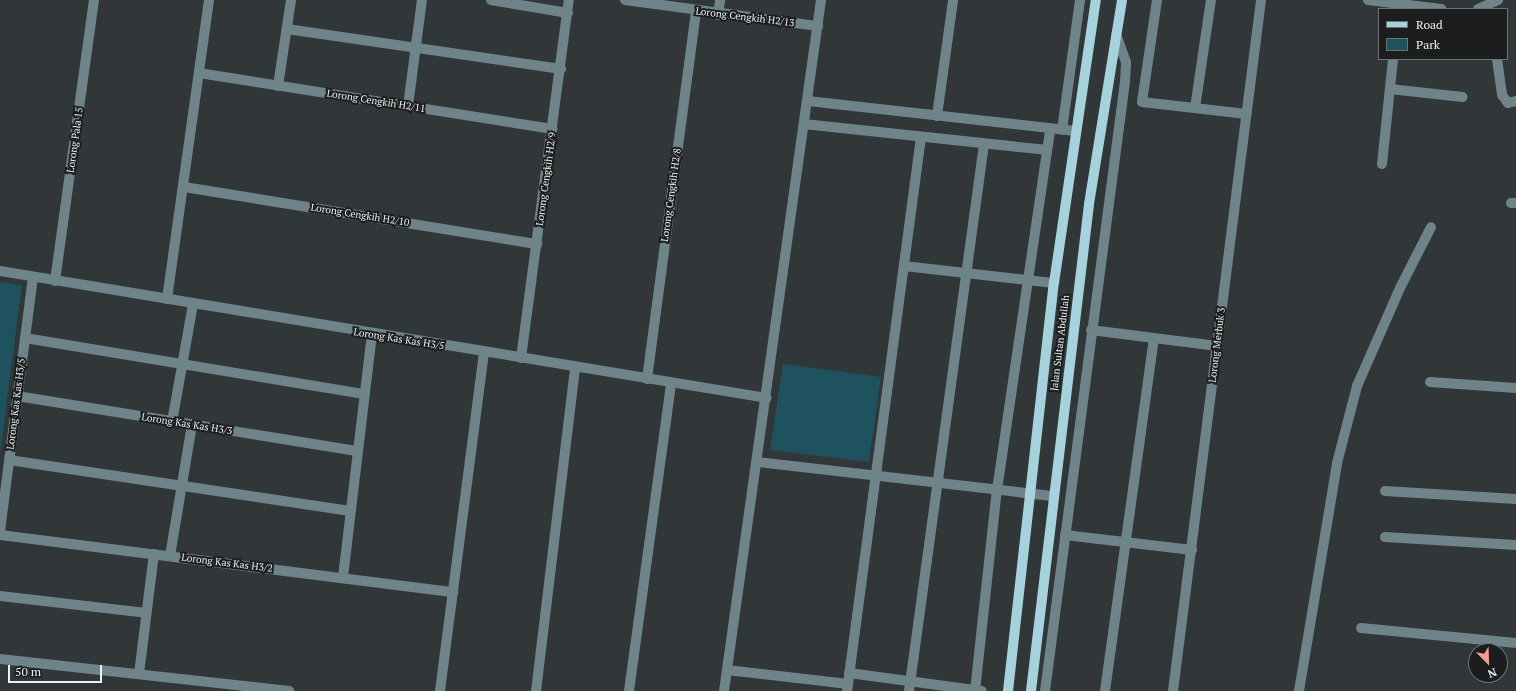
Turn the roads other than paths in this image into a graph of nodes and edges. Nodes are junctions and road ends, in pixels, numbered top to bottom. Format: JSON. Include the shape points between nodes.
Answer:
{"nodes":[{"id":1,"x":94,"y":0,"type":"edge"},
{"id":2,"x":209,"y":0,"type":"edge"},
{"id":3,"x":291,"y":0,"type":"edge"},
{"id":4,"x":422,"y":0,"type":"edge"},
{"id":5,"x":491,"y":0,"type":"edge"},
{"id":6,"x":569,"y":0,"type":"edge"},
{"id":7,"x":625,"y":0,"type":"edge"},
{"id":8,"x":720,"y":0,"type":"edge"},
{"id":9,"x":821,"y":0,"type":"edge"},
{"id":10,"x":953,"y":0,"type":"edge"},
{"id":11,"x":1080,"y":0,"type":"edge"},
{"id":12,"x":1096,"y":0,"type":"edge"},
{"id":13,"x":1122,"y":0,"type":"edge"},
{"id":14,"x":1157,"y":0,"type":"edge"},
{"id":15,"x":1211,"y":0,"type":"edge"},
{"id":16,"x":1261,"y":0,"type":"edge"},
{"id":17,"x":1368,"y":0,"type":"edge"},
{"id":18,"x":1498,"y":0,"type":"edge"},
{"id":19,"x":1423,"y":3,"type":"edge"},
{"id":20,"x":1398,"y":6,"type":"edge"},
{"id":21,"x":1438,"y":8,"type":"edge"},
{"id":22,"x":1485,"y":8,"type":"edge"},
{"id":23,"x":568,"y":12,"type":"junction"},
{"id":24,"x":696,"y":12,"type":"junction"},
{"id":25,"x":718,"y":15,"type":"junction"},
{"id":26,"x":818,"y":26,"type":"junction"},
{"id":27,"x":287,"y":29,"type":"junction"},
{"id":28,"x":1116,"y":35,"type":"junction"},
{"id":29,"x":416,"y":48,"type":"junction"},
{"id":30,"x":1392,"y":60,"type":"edge"},
{"id":31,"x":1497,"y":60,"type":"edge"},
{"id":32,"x":560,"y":69,"type":"junction"},
{"id":33,"x":199,"y":73,"type":"junction"},
{"id":34,"x":278,"y":86,"type":"junction"},
{"id":35,"x":1390,"y":89,"type":"junction"},
{"id":36,"x":1463,"y":96,"type":"dead end"},
{"id":37,"x":808,"y":101,"type":"junction"},
{"id":38,"x":1516,"y":101,"type":"edge"},
{"id":39,"x":408,"y":106,"type":"junction"},
{"id":40,"x":1195,"y":108,"type":"junction"},
{"id":41,"x":1246,"y":114,"type":"junction"},
{"id":42,"x":937,"y":116,"type":"junction"},
{"id":43,"x":804,"y":124,"type":"junction"},
{"id":44,"x":553,"y":129,"type":"junction"},
{"id":45,"x":1050,"y":129,"type":"junction"},
{"id":46,"x":1062,"y":130,"type":"junction"},
{"id":47,"x":1074,"y":131,"type":"junction"},
{"id":48,"x":922,"y":137,"type":"junction"},
{"id":49,"x":984,"y":144,"type":"junction"},
{"id":50,"x":1046,"y":150,"type":"junction"},
{"id":51,"x":1382,"y":164,"type":"dead end"},
{"id":52,"x":184,"y":187,"type":"junction"},
{"id":53,"x":1431,"y":227,"type":"dead end"},
{"id":54,"x":537,"y":244,"type":"junction"},
{"id":55,"x":904,"y":266,"type":"junction"},
{"id":56,"x":0,"y":271,"type":"edge"},
{"id":57,"x":966,"y":274,"type":"junction"},
{"id":58,"x":33,"y":277,"type":"junction"},
{"id":59,"x":55,"y":281,"type":"junction"},
{"id":60,"x":1027,"y":281,"type":"junction"},
{"id":61,"x":1054,"y":284,"type":"junction"},
{"id":62,"x":167,"y":299,"type":"junction"},
{"id":63,"x":193,"y":304,"type":"junction"},
{"id":64,"x":1091,"y":330,"type":"junction"},
{"id":65,"x":372,"y":335,"type":"junction"},
{"id":66,"x":25,"y":338,"type":"junction"},
{"id":67,"x":1154,"y":338,"type":"junction"},
{"id":68,"x":1217,"y":346,"type":"junction"},
{"id":69,"x":484,"y":352,"type":"junction"},
{"id":70,"x":521,"y":358,"type":"junction"},
{"id":71,"x":183,"y":363,"type":"junction"},
{"id":72,"x":575,"y":368,"type":"junction"},
{"id":73,"x":647,"y":379,"type":"junction"},
{"id":74,"x":1430,"y":382,"type":"dead end"},
{"id":75,"x":671,"y":384,"type":"junction"},
{"id":76,"x":1516,"y":388,"type":"edge"},
{"id":77,"x":364,"y":394,"type":"junction"},
{"id":78,"x":17,"y":396,"type":"junction"},
{"id":79,"x":767,"y":398,"type":"junction"},
{"id":80,"x":172,"y":422,"type":"junction"},
{"id":81,"x":192,"y":425,"type":"junction"},
{"id":82,"x":357,"y":452,"type":"junction"},
{"id":83,"x":9,"y":460,"type":"junction"},
{"id":84,"x":758,"y":462,"type":"junction"},
{"id":85,"x":876,"y":476,"type":"junction"},
{"id":86,"x":939,"y":483,"type":"junction"},
{"id":87,"x":182,"y":486,"type":"junction"},
{"id":88,"x":997,"y":490,"type":"junction"},
{"id":89,"x":1385,"y":491,"type":"dead end"},
{"id":90,"x":1031,"y":494,"type":"junction"},
{"id":91,"x":1054,"y":496,"type":"junction"},
{"id":92,"x":1516,"y":499,"type":"edge"},
{"id":93,"x":350,"y":512,"type":"junction"},
{"id":94,"x":0,"y":531,"type":"edge"},
{"id":95,"x":0,"y":535,"type":"edge"},
{"id":96,"x":1065,"y":535,"type":"junction"},
{"id":97,"x":1385,"y":537,"type":"dead end"},
{"id":98,"x":1126,"y":542,"type":"junction"},
{"id":99,"x":1516,"y":545,"type":"edge"},
{"id":100,"x":1192,"y":550,"type":"junction"},
{"id":101,"x":154,"y":554,"type":"junction"},
{"id":102,"x":170,"y":556,"type":"junction"},
{"id":103,"x":343,"y":577,"type":"junction"},
{"id":104,"x":453,"y":592,"type":"junction"},
{"id":105,"x":0,"y":596,"type":"edge"},
{"id":106,"x":146,"y":613,"type":"junction"},
{"id":107,"x":1362,"y":628,"type":"dead end"},
{"id":108,"x":1516,"y":643,"type":"edge"},
{"id":109,"x":0,"y":659,"type":"edge"},
{"id":110,"x":727,"y":670,"type":"junction"},
{"id":111,"x":849,"y":673,"type":"junction"},
{"id":112,"x":139,"y":674,"type":"junction"},
{"id":113,"x":910,"y":686,"type":"edge"},
{"id":114,"x":847,"y":688,"type":"edge"},
{"id":115,"x":289,"y":691,"type":"edge"},
{"id":116,"x":440,"y":691,"type":"edge"},
{"id":117,"x":536,"y":691,"type":"edge"},
{"id":118,"x":629,"y":691,"type":"edge"},
{"id":119,"x":724,"y":691,"type":"edge"},
{"id":120,"x":977,"y":691,"type":"edge"},
{"id":121,"x":1008,"y":691,"type":"edge"},
{"id":122,"x":1032,"y":691,"type":"edge"},
{"id":123,"x":1045,"y":691,"type":"edge"},
{"id":124,"x":1105,"y":691,"type":"edge"},
{"id":125,"x":1173,"y":691,"type":"edge"},
{"id":126,"x":1299,"y":691,"type":"edge"}],
"edges":[{"from":1,"to":59,"type":"street","name":"Lorong Pala 15"},
{"from":2,"to":33,"type":"street"},
{"from":3,"to":27,"type":"street"},
{"from":4,"to":29,"type":"street"},
{"from":5,"to":23,"type":"street"},
{"from":6,"to":23,"type":"street","name":"Lorong Cengkih H2/9"},
{"from":7,"to":24,"type":"street","name":"Lorong Cengkih H2/13"},
{"from":8,"to":25,"type":"street"},
{"from":9,"to":26,"type":"street"},
{"from":10,"to":42,"type":"street"},
{"from":11,"to":46,"type":"street"},
{"from":12,"to":47,"type":"main road","name":"Jalan Sultan Abdullah"},
{"from":13,"to":28,"type":"main road","name":"Jalan Sultan Abdullah"},
{"from":14,"to":40,"type":"street","via":[[1142,102]]},
{"from":15,"to":40,"type":"street"},
{"from":16,"to":41,"type":"street","name":"Lorong Merbuk 3"},
{"from":17,"to":20,"type":"street"},
{"from":18,"to":22,"type":"street"},
{"from":19,"to":20,"type":"street"},
{"from":19,"to":21,"type":"street"},
{"from":23,"to":32,"type":"street","name":"Lorong Cengkih H2/9"},
{"from":24,"to":25,"type":"street","name":"Lorong Cengkih H2/13"},
{"from":24,"to":73,"type":"street","name":"Lorong Cengkih H2/8"},
{"from":25,"to":26,"type":"street","name":"Lorong Cengkih H2/13"},
{"from":26,"to":37,"type":"street"},
{"from":27,"to":29,"type":"street"},
{"from":27,"to":34,"type":"street"},
{"from":28,"to":64,"type":"street","via":[[1126,62],[1125,82]]},
{"from":28,"to":91,"type":"main road","name":"Jalan Sultan Abdullah","via":[[1089,204]]},
{"from":29,"to":32,"type":"street"},
{"from":29,"to":39,"type":"street"},
{"from":30,"to":35,"type":"street"},
{"from":31,"to":38,"type":"street","via":[[1502,95],[1508,103]]},
{"from":32,"to":44,"type":"street","name":"Lorong Cengkih H2/9"},
{"from":33,"to":34,"type":"street","name":"Lorong Cengkih H2/11"},
{"from":33,"to":52,"type":"street"},
{"from":34,"to":39,"type":"street","name":"Lorong Cengkih H2/11"},
{"from":35,"to":36,"type":"street"},
{"from":35,"to":51,"type":"street"},
{"from":37,"to":42,"type":"street"},
{"from":37,"to":43,"type":"street"},
{"from":39,"to":44,"type":"street","name":"Lorong Cengkih H2/11"},
{"from":40,"to":41,"type":"street"},
{"from":41,"to":68,"type":"street","name":"Lorong Merbuk 3"},
{"from":42,"to":45,"type":"street"},
{"from":43,"to":48,"type":"street"},
{"from":43,"to":79,"type":"street"},
{"from":44,"to":54,"type":"street","name":"Lorong Cengkih H2/9"},
{"from":45,"to":46,"type":"street"},
{"from":45,"to":50,"type":"street"},
{"from":46,"to":47,"type":"street"},
{"from":47,"to":61,"type":"main road","name":"Jalan Sultan Abdullah"},
{"from":48,"to":49,"type":"street"},
{"from":48,"to":55,"type":"street"},
{"from":49,"to":50,"type":"street"},
{"from":49,"to":57,"type":"street"},
{"from":50,"to":60,"type":"street"},
{"from":52,"to":54,"type":"street","name":"Lorong Cengkih H2/10"},
{"from":52,"to":62,"type":"street"},
{"from":53,"to":126,"type":"street","via":[[1401,286],[1357,386],[1337,463]]},
{"from":54,"to":70,"type":"street","name":"Lorong Cengkih H2/9"},
{"from":55,"to":57,"type":"street"},
{"from":55,"to":85,"type":"street"},
{"from":56,"to":58,"type":"street","name":"Lorong Kas Kas H3/5"},
{"from":57,"to":60,"type":"street"},
{"from":57,"to":86,"type":"street"},
{"from":58,"to":59,"type":"street","name":"Lorong Kas Kas H3/5"},
{"from":58,"to":66,"type":"street","name":"Lorong Kas Kas H3/5"},
{"from":59,"to":62,"type":"street","name":"Lorong Kas Kas H3/5"},
{"from":60,"to":61,"type":"street"},
{"from":60,"to":88,"type":"street"},
{"from":61,"to":90,"type":"main road","name":"Jalan Sultan Abdullah"},
{"from":62,"to":63,"type":"street","name":"Lorong Kas Kas H3/5"},
{"from":63,"to":65,"type":"street","name":"Lorong Kas Kas H3/5"},
{"from":63,"to":71,"type":"street"},
{"from":64,"to":67,"type":"street"},
{"from":64,"to":96,"type":"street"},
{"from":65,"to":69,"type":"street","name":"Lorong Kas Kas H3/5"},
{"from":65,"to":77,"type":"street"},
{"from":66,"to":71,"type":"street"},
{"from":66,"to":78,"type":"street","name":"Lorong Kas Kas H3/5"},
{"from":67,"to":68,"type":"street"},
{"from":67,"to":98,"type":"street"},
{"from":68,"to":100,"type":"street","name":"Lorong Merbuk 3"},
{"from":69,"to":70,"type":"street","name":"Lorong Kas Kas H3/5"},
{"from":69,"to":104,"type":"street"},
{"from":70,"to":72,"type":"street","name":"Lorong Kas Kas H3/5"},
{"from":71,"to":77,"type":"street"},
{"from":71,"to":80,"type":"street"},
{"from":72,"to":73,"type":"street","name":"Lorong Kas Kas H3/5"},
{"from":72,"to":117,"type":"street"},
{"from":73,"to":75,"type":"street","name":"Lorong Kas Kas H3/5"},
{"from":74,"to":76,"type":"street"},
{"from":75,"to":79,"type":"street","name":"Lorong Kas Kas H3/5"},
{"from":75,"to":118,"type":"street"},
{"from":77,"to":82,"type":"street"},
{"from":78,"to":80,"type":"street","name":"Lorong Kas Kas H3/3"},
{"from":78,"to":83,"type":"street","name":"Lorong Kas Kas H3/5"},
{"from":79,"to":84,"type":"street"},
{"from":80,"to":81,"type":"street","name":"Lorong Kas Kas H3/3"},
{"from":81,"to":82,"type":"street","name":"Lorong Kas Kas H3/3"},
{"from":81,"to":87,"type":"street"},
{"from":82,"to":93,"type":"street"},
{"from":83,"to":87,"type":"street"},
{"from":83,"to":94,"type":"street","name":"Lorong Kas Kas H3/5"},
{"from":84,"to":85,"type":"street"},
{"from":84,"to":110,"type":"street"},
{"from":85,"to":86,"type":"street"},
{"from":85,"to":111,"type":"street"},
{"from":86,"to":88,"type":"street"},
{"from":86,"to":113,"type":"street"},
{"from":87,"to":93,"type":"street"},
{"from":87,"to":102,"type":"street"},
{"from":88,"to":90,"type":"street"},
{"from":88,"to":120,"type":"street"},
{"from":89,"to":92,"type":"street"},
{"from":90,"to":91,"type":"street"},
{"from":90,"to":121,"type":"main road","name":"Jalan Sultan Abdullah"},
{"from":91,"to":122,"type":"main road","name":"Jalan Sultan Abdullah"},
{"from":93,"to":103,"type":"street"},
{"from":95,"to":101,"type":"street","name":"Lorong Kas Kas H3/2"},
{"from":96,"to":98,"type":"street"},
{"from":96,"to":123,"type":"street"},
{"from":97,"to":99,"type":"street"},
{"from":98,"to":100,"type":"street"},
{"from":98,"to":124,"type":"street"},
{"from":100,"to":125,"type":"street","name":"Lorong Merbuk 3"},
{"from":101,"to":102,"type":"street","name":"Lorong Kas Kas H3/2"},
{"from":101,"to":106,"type":"street"},
{"from":102,"to":103,"type":"street","name":"Lorong Kas Kas H3/2"},
{"from":103,"to":104,"type":"street","name":"Lorong Kas Kas H3/2"},
{"from":104,"to":116,"type":"street"},
{"from":105,"to":106,"type":"street"},
{"from":106,"to":112,"type":"street"},
{"from":107,"to":108,"type":"street"},
{"from":109,"to":112,"type":"street"},
{"from":110,"to":114,"type":"street"},
{"from":110,"to":119,"type":"street"},
{"from":111,"to":113,"type":"street"},
{"from":111,"to":114,"type":"street"},
{"from":112,"to":115,"type":"street"},
{"from":113,"to":120,"type":"street"}]}
